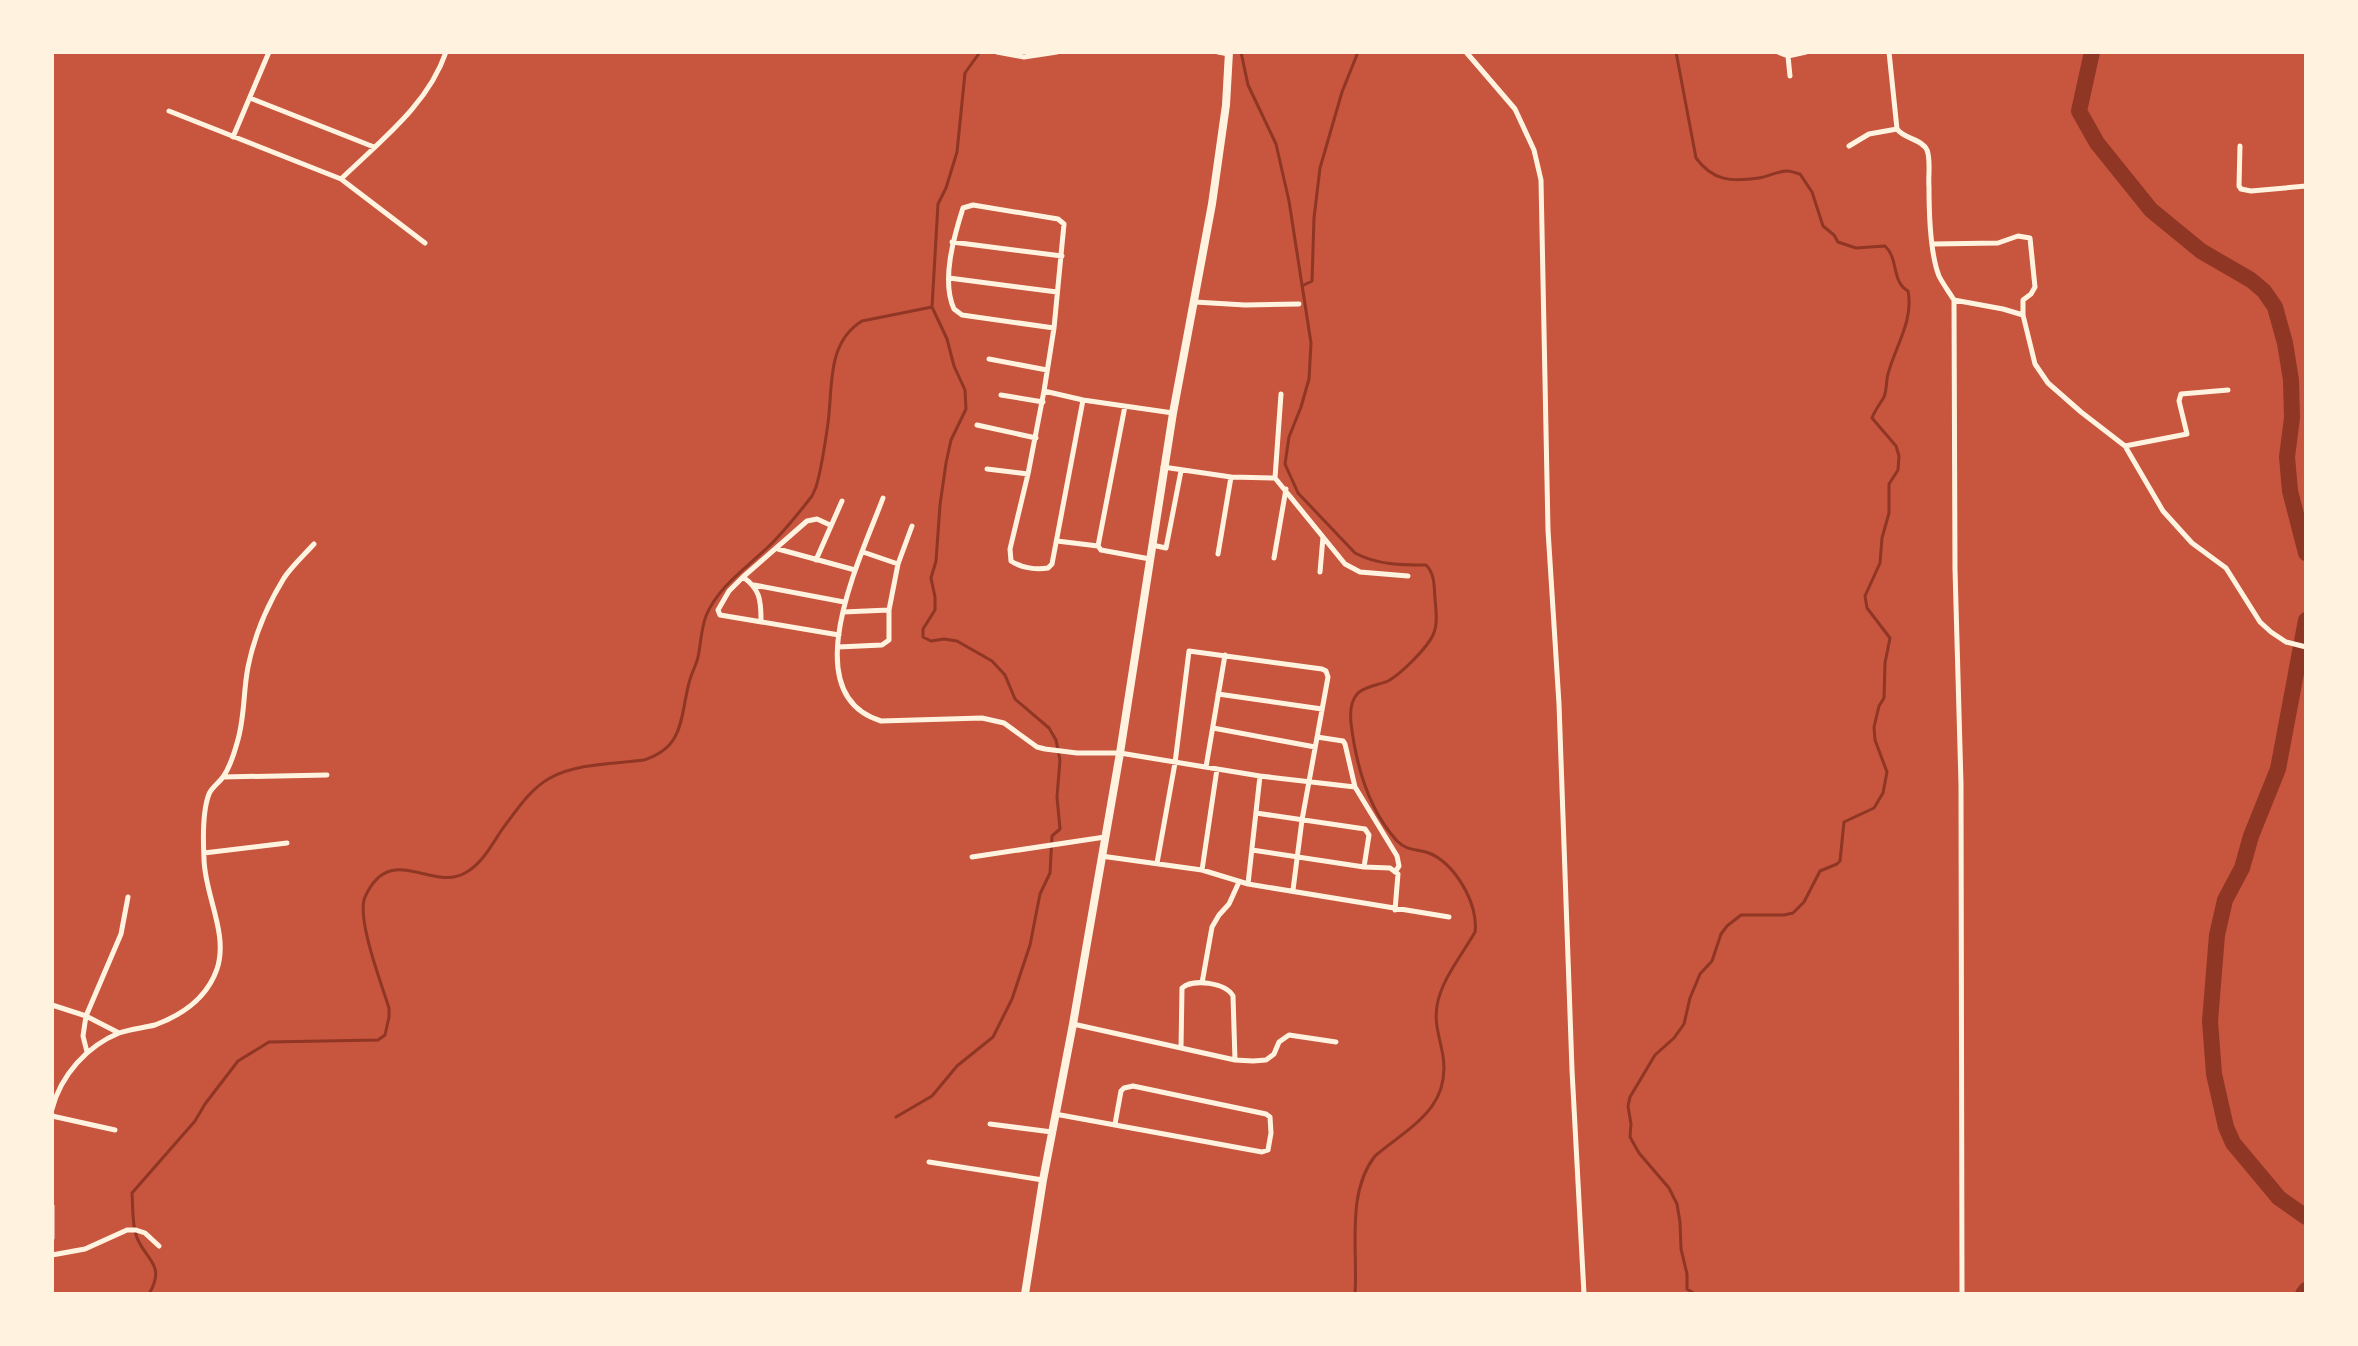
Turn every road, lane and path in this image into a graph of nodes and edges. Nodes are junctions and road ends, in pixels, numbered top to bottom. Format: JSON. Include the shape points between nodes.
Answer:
{"nodes":[{"id":1,"x":269,"y":52,"type":"edge"},
{"id":2,"x":446,"y":52,"type":"edge"},
{"id":3,"x":997,"y":52,"type":"edge"},
{"id":4,"x":1057,"y":52,"type":"edge"},
{"id":5,"x":1218,"y":52,"type":"edge"},
{"id":6,"x":1466,"y":52,"type":"edge"},
{"id":7,"x":1778,"y":52,"type":"edge"},
{"id":8,"x":1806,"y":52,"type":"edge"},
{"id":9,"x":1889,"y":52,"type":"edge"},
{"id":10,"x":1229,"y":53,"type":"edge"},
{"id":11,"x":1788,"y":56,"type":"junction"},
{"id":12,"x":1790,"y":76,"type":"dead end"},
{"id":13,"x":250,"y":98,"type":"junction"},
{"id":14,"x":169,"y":111,"type":"dead end"},
{"id":15,"x":1897,"y":129,"type":"junction"},
{"id":16,"x":233,"y":137,"type":"junction"},
{"id":17,"x":1849,"y":146,"type":"dead end"},
{"id":18,"x":2240,"y":146,"type":"dead end"},
{"id":19,"x":374,"y":147,"type":"junction"},
{"id":20,"x":341,"y":179,"type":"junction"},
{"id":21,"x":2306,"y":186,"type":"edge"},
{"id":22,"x":952,"y":242,"type":"junction"},
{"id":23,"x":425,"y":243,"type":"dead end"},
{"id":24,"x":1933,"y":244,"type":"junction"},
{"id":25,"x":1062,"y":256,"type":"junction"},
{"id":26,"x":949,"y":278,"type":"junction"},
{"id":27,"x":1057,"y":292,"type":"junction"},
{"id":28,"x":1954,"y":300,"type":"junction"},
{"id":29,"x":1195,"y":302,"type":"junction"},
{"id":30,"x":1299,"y":304,"type":"dead end"},
{"id":31,"x":2023,"y":315,"type":"junction"},
{"id":32,"x":1054,"y":328,"type":"junction"},
{"id":33,"x":989,"y":359,"type":"dead end"},
{"id":34,"x":1047,"y":370,"type":"junction"},
{"id":35,"x":2228,"y":390,"type":"dead end"},
{"id":36,"x":1044,"y":391,"type":"junction"},
{"id":37,"x":1001,"y":394,"type":"dead end"},
{"id":38,"x":1281,"y":394,"type":"dead end"},
{"id":39,"x":1083,"y":400,"type":"junction"},
{"id":40,"x":1043,"y":402,"type":"junction"},
{"id":41,"x":1125,"y":406,"type":"junction"},
{"id":42,"x":1173,"y":413,"type":"junction"},
{"id":43,"x":977,"y":425,"type":"dead end"},
{"id":44,"x":1036,"y":438,"type":"junction"},
{"id":45,"x":2125,"y":446,"type":"junction"},
{"id":46,"x":1163,"y":467,"type":"junction"},
{"id":47,"x":987,"y":468,"type":"dead end"},
{"id":48,"x":1181,"y":471,"type":"junction"},
{"id":49,"x":1028,"y":474,"type":"junction"},
{"id":50,"x":1231,"y":477,"type":"junction"},
{"id":51,"x":1275,"y":478,"type":"junction"},
{"id":52,"x":1286,"y":489,"type":"junction"},
{"id":53,"x":883,"y":498,"type":"dead end"},
{"id":54,"x":842,"y":501,"type":"dead end"},
{"id":55,"x":830,"y":525,"type":"junction"},
{"id":56,"x":912,"y":526,"type":"dead end"},
{"id":57,"x":1323,"y":537,"type":"junction"},
{"id":58,"x":1057,"y":541,"type":"junction"},
{"id":59,"x":314,"y":544,"type":"dead end"},
{"id":60,"x":1152,"y":545,"type":"junction"},
{"id":61,"x":1098,"y":546,"type":"junction"},
{"id":62,"x":778,"y":549,"type":"junction"},
{"id":63,"x":862,"y":552,"type":"junction"},
{"id":64,"x":1218,"y":554,"type":"dead end"},
{"id":65,"x":1274,"y":558,"type":"dead end"},
{"id":66,"x":1150,"y":559,"type":"junction"},
{"id":67,"x":816,"y":560,"type":"junction"},
{"id":68,"x":898,"y":564,"type":"junction"},
{"id":69,"x":855,"y":570,"type":"junction"},
{"id":70,"x":1320,"y":572,"type":"dead end"},
{"id":71,"x":1408,"y":576,"type":"dead end"},
{"id":72,"x":743,"y":577,"type":"junction"},
{"id":73,"x":754,"y":585,"type":"junction"},
{"id":74,"x":844,"y":602,"type":"junction"},
{"id":75,"x":889,"y":610,"type":"junction"},
{"id":76,"x":843,"y":612,"type":"junction"},
{"id":77,"x":760,"y":620,"type":"junction"},
{"id":78,"x":839,"y":635,"type":"junction"},
{"id":79,"x":838,"y":647,"type":"junction"},
{"id":80,"x":2306,"y":647,"type":"edge"},
{"id":81,"x":1225,"y":655,"type":"junction"},
{"id":82,"x":1218,"y":694,"type":"junction"},
{"id":83,"x":1322,"y":708,"type":"junction"},
{"id":84,"x":1213,"y":728,"type":"junction"},
{"id":85,"x":1317,"y":737,"type":"junction"},
{"id":86,"x":1315,"y":747,"type":"junction"},
{"id":87,"x":1120,"y":753,"type":"junction"},
{"id":88,"x":1175,"y":763,"type":"junction"},
{"id":89,"x":1206,"y":767,"type":"junction"},
{"id":90,"x":1217,"y":769,"type":"junction"},
{"id":91,"x":327,"y":775,"type":"dead end"},
{"id":92,"x":1260,"y":776,"type":"junction"},
{"id":93,"x":223,"y":777,"type":"junction"},
{"id":94,"x":1310,"y":782,"type":"junction"},
{"id":95,"x":1355,"y":787,"type":"junction"},
{"id":96,"x":1256,"y":813,"type":"junction"},
{"id":97,"x":1302,"y":820,"type":"junction"},
{"id":98,"x":1105,"y":837,"type":"junction"},
{"id":99,"x":287,"y":843,"type":"dead end"},
{"id":100,"x":1252,"y":850,"type":"junction"},
{"id":101,"x":204,"y":853,"type":"junction"},
{"id":102,"x":1101,"y":856,"type":"junction"},
{"id":103,"x":972,"y":857,"type":"dead end"},
{"id":104,"x":1296,"y":857,"type":"junction"},
{"id":105,"x":1157,"y":863,"type":"junction"},
{"id":106,"x":1364,"y":867,"type":"junction"},
{"id":107,"x":1202,"y":870,"type":"junction"},
{"id":108,"x":1395,"y":872,"type":"junction"},
{"id":109,"x":1239,"y":882,"type":"junction"},
{"id":110,"x":1248,"y":884,"type":"junction"},
{"id":111,"x":1293,"y":890,"type":"junction"},
{"id":112,"x":129,"y":897,"type":"dead end"},
{"id":113,"x":1395,"y":910,"type":"junction"},
{"id":114,"x":1449,"y":917,"type":"dead end"},
{"id":115,"x":1202,"y":982,"type":"junction"},
{"id":116,"x":52,"y":1005,"type":"edge"},
{"id":117,"x":86,"y":1016,"type":"junction"},
{"id":118,"x":1073,"y":1024,"type":"junction"},
{"id":119,"x":119,"y":1033,"type":"junction"},
{"id":120,"x":1336,"y":1042,"type":"dead end"},
{"id":121,"x":1181,"y":1048,"type":"junction"},
{"id":122,"x":87,"y":1052,"type":"junction"},
{"id":123,"x":1235,"y":1060,"type":"junction"},
{"id":124,"x":52,"y":1109,"type":"edge"},
{"id":125,"x":1055,"y":1114,"type":"junction"},
{"id":126,"x":52,"y":1116,"type":"edge"},
{"id":127,"x":990,"y":1124,"type":"dead end"},
{"id":128,"x":1114,"y":1125,"type":"junction"},
{"id":129,"x":115,"y":1131,"type":"dead end"},
{"id":130,"x":1052,"y":1132,"type":"junction"},
{"id":131,"x":929,"y":1162,"type":"dead end"},
{"id":132,"x":1043,"y":1180,"type":"junction"},
{"id":133,"x":52,"y":1206,"type":"edge"},
{"id":134,"x":52,"y":1238,"type":"edge"},
{"id":135,"x":159,"y":1246,"type":"dead end"},
{"id":136,"x":52,"y":1255,"type":"edge"},
{"id":137,"x":1025,"y":1293,"type":"edge"},
{"id":138,"x":1584,"y":1293,"type":"edge"},
{"id":139,"x":1962,"y":1293,"type":"edge"}],
"edges":[{"from":1,"to":13,"type":"street"},
{"from":2,"to":19,"type":"street","via":[[440,71],[419,103]]},
{"from":3,"to":4,"type":"street","via":[[1024,57]]},
{"from":5,"to":10,"type":"street"},
{"from":6,"to":138,"type":"street","via":[[1515,109],[1534,150],[1541,180],[1548,530]]},
{"from":7,"to":11,"type":"street"},
{"from":8,"to":11,"type":"street"},
{"from":9,"to":15,"type":"street"},
{"from":10,"to":29,"type":"main road","via":[[1221,148]]},
{"from":11,"to":12,"type":"street"},
{"from":13,"to":16,"type":"street"},
{"from":13,"to":19,"type":"street"},
{"from":14,"to":16,"type":"street"},
{"from":15,"to":17,"type":"street","via":[[1869,134]]},
{"from":15,"to":24,"type":"street","via":[[1927,148]]},
{"from":16,"to":20,"type":"street"},
{"from":18,"to":21,"type":"street","via":[[2241,189]]},
{"from":19,"to":20,"type":"street"},
{"from":20,"to":23,"type":"street"},
{"from":22,"to":25,"type":"street"},
{"from":22,"to":25,"type":"street","via":[[963,208],[973,205],[1058,219],[1064,224]]},
{"from":22,"to":26,"type":"street"},
{"from":24,"to":28,"type":"street","via":[[1939,275]]},
{"from":24,"to":31,"type":"street","via":[[1998,243],[2018,236],[2030,238],[2035,287],[2023,300]]},
{"from":25,"to":27,"type":"street"},
{"from":26,"to":27,"type":"street"},
{"from":26,"to":32,"type":"street","via":[[957,313]]},
{"from":27,"to":32,"type":"street"},
{"from":28,"to":31,"type":"street"},
{"from":28,"to":139,"type":"street","via":[[1961,784]]},
{"from":29,"to":30,"type":"street"},
{"from":29,"to":42,"type":"main road"},
{"from":31,"to":45,"type":"street","via":[[2041,374]]},
{"from":32,"to":34,"type":"street"},
{"from":33,"to":34,"type":"street"},
{"from":34,"to":36,"type":"street"},
{"from":35,"to":45,"type":"street","via":[[2181,394],[2185,435]]},
{"from":36,"to":39,"type":"street"},
{"from":36,"to":40,"type":"street"},
{"from":37,"to":40,"type":"street"},
{"from":38,"to":51,"type":"street"},
{"from":39,"to":41,"type":"street"},
{"from":39,"to":58,"type":"street"},
{"from":40,"to":44,"type":"street"},
{"from":41,"to":42,"type":"street"},
{"from":41,"to":61,"type":"street"},
{"from":42,"to":46,"type":"main road"},
{"from":43,"to":44,"type":"street"},
{"from":44,"to":49,"type":"street"},
{"from":45,"to":80,"type":"street","via":[[2163,511],[2192,543],[2226,568],[2260,622],[2286,642]]},
{"from":46,"to":48,"type":"street"},
{"from":46,"to":60,"type":"main road"},
{"from":47,"to":49,"type":"street"},
{"from":48,"to":50,"type":"street"},
{"from":48,"to":60,"type":"street","via":[[1166,548]]},
{"from":49,"to":58,"type":"street","via":[[1010,549],[1011,561],[1020,566],[1048,568]]},
{"from":50,"to":51,"type":"street"},
{"from":50,"to":64,"type":"street"},
{"from":51,"to":52,"type":"street"},
{"from":52,"to":57,"type":"street"},
{"from":52,"to":65,"type":"street"},
{"from":53,"to":63,"type":"street"},
{"from":54,"to":55,"type":"street"},
{"from":55,"to":62,"type":"street","via":[[817,519],[807,521]]},
{"from":55,"to":67,"type":"street"},
{"from":56,"to":68,"type":"street"},
{"from":57,"to":70,"type":"street"},
{"from":57,"to":71,"type":"street","via":[[1352,568]]},
{"from":58,"to":61,"type":"street"},
{"from":59,"to":93,"type":"street","via":[[284,577],[261,627],[248,668],[238,742]]},
{"from":60,"to":66,"type":"main road"},
{"from":61,"to":66,"type":"street","via":[[1101,550]]},
{"from":62,"to":67,"type":"street"},
{"from":62,"to":72,"type":"street"},
{"from":63,"to":68,"type":"street"},
{"from":63,"to":69,"type":"street"},
{"from":66,"to":87,"type":"main road"},
{"from":67,"to":69,"type":"street"},
{"from":68,"to":75,"type":"street"},
{"from":69,"to":74,"type":"street"},
{"from":72,"to":73,"type":"street"},
{"from":72,"to":77,"type":"street","via":[[720,603],[718,612],[725,617]]},
{"from":73,"to":74,"type":"street"},
{"from":73,"to":77,"type":"street","via":[[761,605]]},
{"from":74,"to":76,"type":"street"},
{"from":75,"to":76,"type":"street"},
{"from":75,"to":79,"type":"street","via":[[887,643]]},
{"from":76,"to":78,"type":"street"},
{"from":77,"to":78,"type":"street"},
{"from":78,"to":79,"type":"street"},
{"from":79,"to":87,"type":"street","via":[[840,684],[869,718],[982,718],[1012,727],[1037,747]]},
{"from":81,"to":82,"type":"street"},
{"from":81,"to":83,"type":"street","via":[[1326,671]]},
{"from":81,"to":88,"type":"street","via":[[1187,652]]},
{"from":82,"to":83,"type":"street"},
{"from":82,"to":84,"type":"street"},
{"from":83,"to":85,"type":"street"},
{"from":84,"to":86,"type":"street"},
{"from":84,"to":89,"type":"street"},
{"from":85,"to":86,"type":"street"},
{"from":85,"to":95,"type":"street","via":[[1343,741]]},
{"from":86,"to":94,"type":"street"},
{"from":87,"to":88,"type":"street"},
{"from":87,"to":98,"type":"main road"},
{"from":88,"to":89,"type":"street"},
{"from":88,"to":105,"type":"street"},
{"from":89,"to":90,"type":"street"},
{"from":90,"to":92,"type":"street"},
{"from":90,"to":107,"type":"street"},
{"from":91,"to":93,"type":"street"},
{"from":92,"to":94,"type":"street"},
{"from":92,"to":96,"type":"street"},
{"from":93,"to":101,"type":"street","via":[[209,795]]},
{"from":94,"to":95,"type":"street"},
{"from":94,"to":97,"type":"street"},
{"from":95,"to":108,"type":"street","via":[[1393,849],[1399,866]]},
{"from":96,"to":97,"type":"street"},
{"from":96,"to":100,"type":"street"},
{"from":97,"to":104,"type":"street"},
{"from":97,"to":106,"type":"street","via":[[1368,831]]},
{"from":98,"to":102,"type":"main road"},
{"from":98,"to":103,"type":"street"},
{"from":99,"to":101,"type":"street"},
{"from":100,"to":104,"type":"street"},
{"from":100,"to":110,"type":"street"},
{"from":101,"to":119,"type":"street","via":[[220,956],[216,971],[201,996],[185,1010],[154,1025]]},
{"from":102,"to":105,"type":"street"},
{"from":102,"to":118,"type":"main road"},
{"from":104,"to":106,"type":"street"},
{"from":104,"to":111,"type":"street"},
{"from":105,"to":107,"type":"street"},
{"from":106,"to":108,"type":"street","via":[[1390,868]]},
{"from":107,"to":109,"type":"street"},
{"from":108,"to":113,"type":"street"},
{"from":109,"to":110,"type":"street"},
{"from":109,"to":115,"type":"street","via":[[1212,927]]},
{"from":110,"to":111,"type":"street"},
{"from":111,"to":113,"type":"street"},
{"from":112,"to":117,"type":"street","via":[[121,934]]},
{"from":113,"to":114,"type":"street"},
{"from":115,"to":121,"type":"street","via":[[1182,988]]},
{"from":115,"to":123,"type":"street","via":[[1227,988],[1233,996]]},
{"from":116,"to":117,"type":"street"},
{"from":117,"to":119,"type":"street"},
{"from":117,"to":122,"type":"street","via":[[83,1036]]},
{"from":118,"to":121,"type":"street"},
{"from":118,"to":125,"type":"main road"},
{"from":119,"to":122,"type":"street"},
{"from":120,"to":123,"type":"street","via":[[1289,1035],[1266,1060]]},
{"from":121,"to":123,"type":"street"},
{"from":122,"to":124,"type":"street","via":[[60,1088]]},
{"from":125,"to":128,"type":"street"},
{"from":125,"to":130,"type":"main road"},
{"from":126,"to":129,"type":"street"},
{"from":127,"to":130,"type":"street"},
{"from":128,"to":128,"type":"street","via":[[1121,1091],[1133,1086],[1266,1114],[1270,1117],[1271,1133],[1268,1150],[1262,1152]]},
{"from":130,"to":132,"type":"main road"},
{"from":131,"to":132,"type":"street"},
{"from":132,"to":137,"type":"main road"},
{"from":133,"to":134,"type":"street"},
{"from":135,"to":136,"type":"street","via":[[145,1233],[127,1230],[85,1250]]}]}
